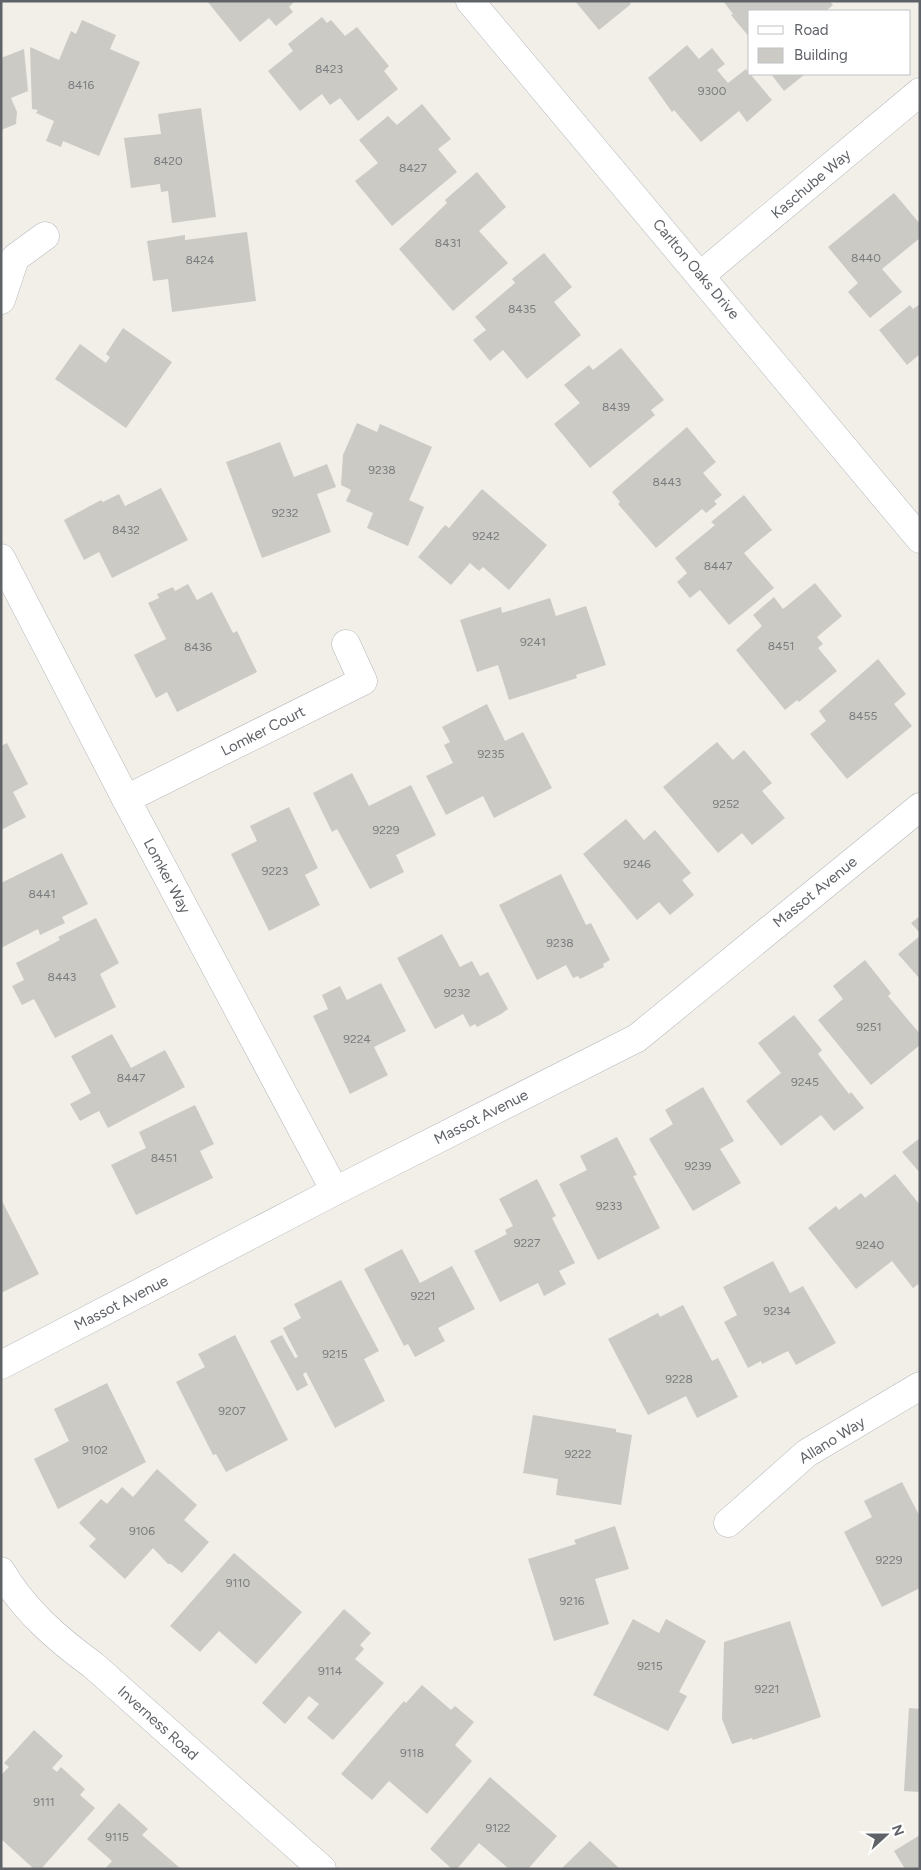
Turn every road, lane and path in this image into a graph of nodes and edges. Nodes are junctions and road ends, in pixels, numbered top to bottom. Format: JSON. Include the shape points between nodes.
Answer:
{"nodes":[{"id":1,"x":470,"y":1,"type":"edge"},
{"id":2,"x":920,"y":92,"type":"edge"},
{"id":3,"x":45,"y":236,"type":"dead end"},
{"id":4,"x":701,"y":276,"type":"junction"},
{"id":5,"x":1,"y":300,"type":"edge"},
{"id":6,"x":920,"y":539,"type":"edge"},
{"id":7,"x":1,"y":558,"type":"edge"},
{"id":8,"x":346,"y":644,"type":"dead end"},
{"id":9,"x":126,"y":799,"type":"junction"},
{"id":10,"x":920,"y":807,"type":"edge"},
{"id":11,"x":335,"y":1191,"type":"junction"},
{"id":12,"x":1,"y":1365,"type":"edge"},
{"id":13,"x":920,"y":1386,"type":"edge"},
{"id":14,"x":728,"y":1523,"type":"dead end"},
{"id":15,"x":1,"y":1572,"type":"edge"},
{"id":16,"x":322,"y":1869,"type":"edge"}],
"edges":[{"from":1,"to":4,"type":"street","name":"Carlton Oaks Drive"},
{"from":2,"to":4,"type":"street","name":"Kaschube Way"},
{"from":3,"to":5,"type":"street","via":[[14,258]]},
{"from":4,"to":6,"type":"street","name":"Carlton Oaks Drive"},
{"from":7,"to":9,"type":"street","name":"Lomker Way"},
{"from":8,"to":9,"type":"street","name":"Lomker Court","via":[[363,681]]},
{"from":9,"to":11,"type":"street","name":"Lomker Way"},
{"from":10,"to":11,"type":"street","name":"Massot Avenue","via":[[637,1038]]},
{"from":11,"to":12,"type":"street","name":"Massot Avenue"},
{"from":13,"to":14,"type":"street","name":"Allano Way","via":[[807,1453]]},
{"from":15,"to":16,"type":"street","name":"Inverness Road","via":[[32,1613],[60,1641],[93,1665]]}]}
